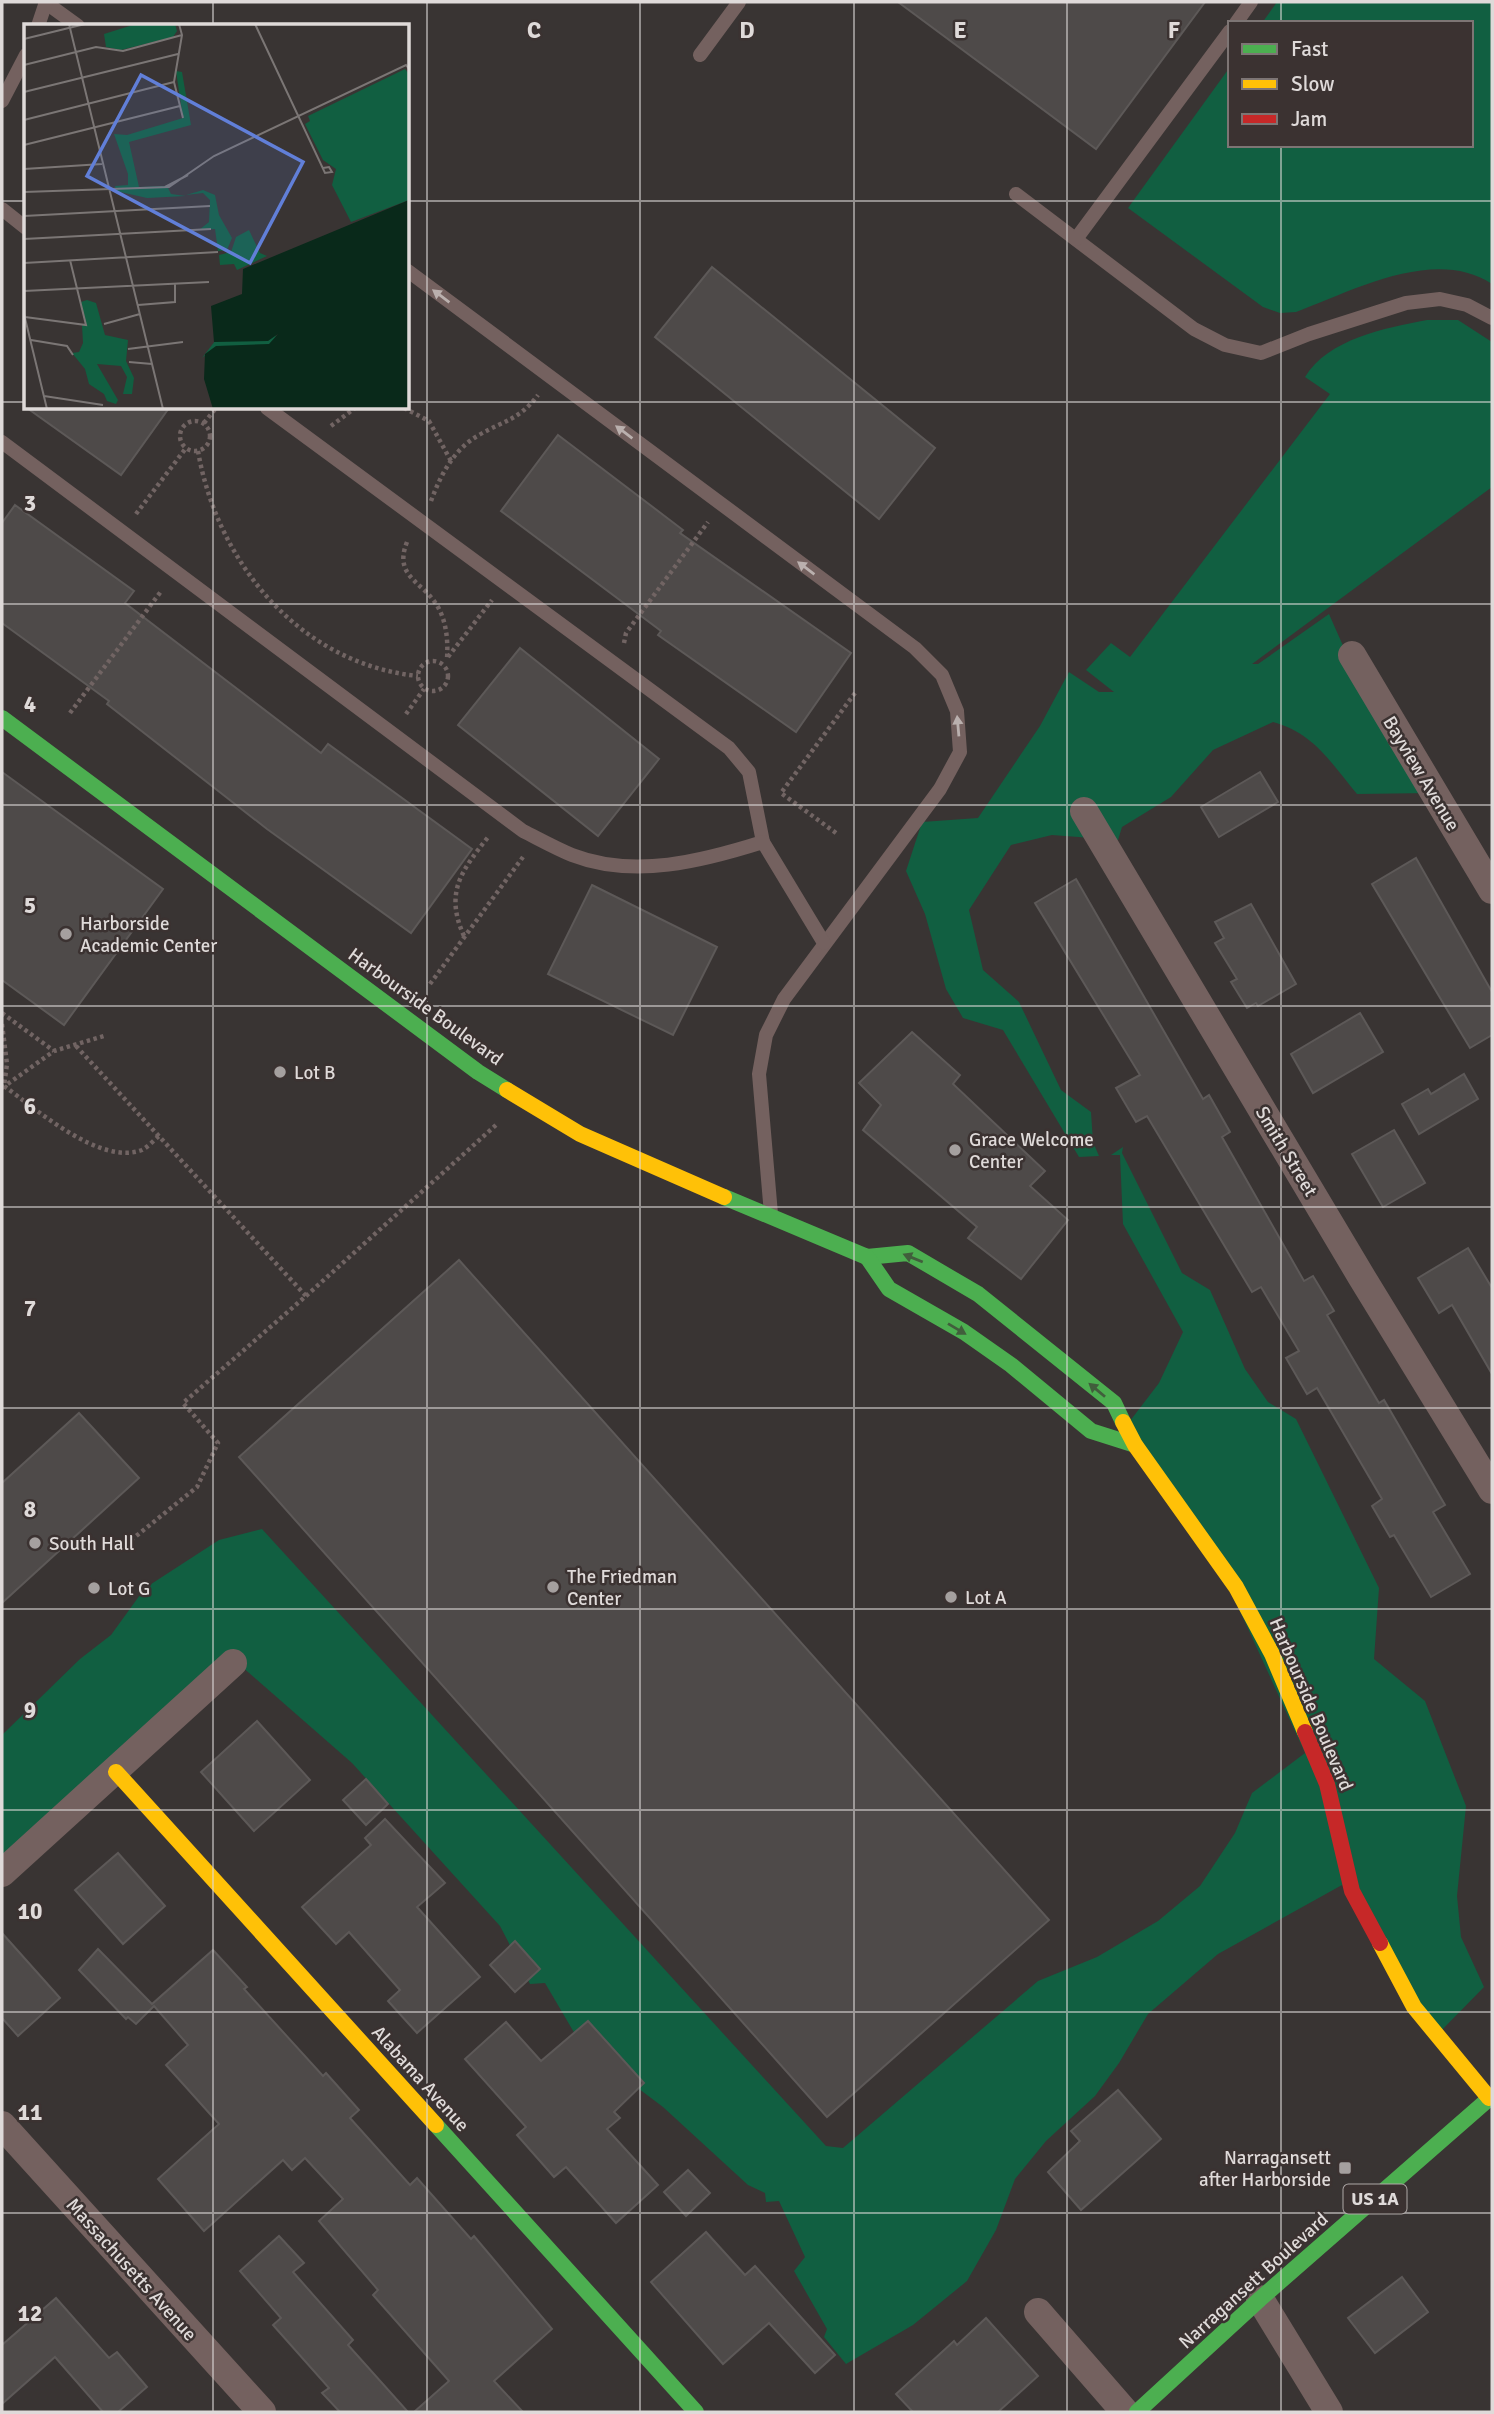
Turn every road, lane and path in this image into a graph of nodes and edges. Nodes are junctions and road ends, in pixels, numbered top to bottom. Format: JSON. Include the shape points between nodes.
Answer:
{"nodes":[{"id":1,"x":46,"y":2,"type":"edge"},
{"id":2,"x":739,"y":2,"type":"edge"},
{"id":3,"x":1251,"y":2,"type":"edge"},
{"id":4,"x":1237,"y":21,"type":"edge"},
{"id":5,"x":39,"y":24,"type":"edge"},
{"id":6,"x":75,"y":24,"type":"edge"},
{"id":7,"x":1228,"y":34,"type":"edge"},
{"id":8,"x":700,"y":55,"type":"dead end"},
{"id":9,"x":24,"y":59,"type":"edge"},
{"id":10,"x":2,"y":101,"type":"edge"},
{"id":11,"x":1016,"y":194,"type":"dead end"},
{"id":12,"x":2,"y":209,"type":"edge"},
{"id":13,"x":24,"y":226,"type":"edge"},
{"id":14,"x":1076,"y":239,"type":"junction"},
{"id":15,"x":410,"y":272,"type":"edge"},
{"id":16,"x":1492,"y":318,"type":"edge"},
{"id":17,"x":551,"y":377,"type":"junction"},
{"id":18,"x":214,"y":410,"type":"edge"},
{"id":19,"x":270,"y":410,"type":"edge"},
{"id":20,"x":352,"y":410,"type":"edge"},
{"id":21,"x":408,"y":410,"type":"edge"},
{"id":22,"x":204,"y":423,"type":"junction"},
{"id":23,"x":322,"y":433,"type":"dead end"},
{"id":24,"x":2,"y":442,"type":"edge"},
{"id":25,"x":186,"y":448,"type":"junction"},
{"id":26,"x":198,"y":451,"type":"junction"},
{"id":27,"x":451,"y":461,"type":"junction"},
{"id":28,"x":721,"y":504,"type":"junction"},
{"id":29,"x":427,"y":511,"type":"dead end"},
{"id":30,"x":130,"y":522,"type":"dead end"},
{"id":31,"x":411,"y":536,"type":"dead end"},
{"id":32,"x":170,"y":579,"type":"dead end"},
{"id":33,"x":499,"y":591,"type":"dead end"},
{"id":34,"x":1352,"y":655,"type":"dead end"},
{"id":35,"x":622,"y":656,"type":"dead end"},
{"id":36,"x":447,"y":659,"type":"junction"},
{"id":37,"x":443,"y":665,"type":"junction"},
{"id":38,"x":418,"y":676,"type":"junction"},
{"id":39,"x":424,"y":689,"type":"junction"},
{"id":40,"x":855,"y":693,"type":"dead end"},
{"id":41,"x":70,"y":713,"type":"dead end"},
{"id":42,"x":2,"y":718,"type":"edge"},
{"id":43,"x":399,"y":723,"type":"dead end"},
{"id":44,"x":1084,"y":811,"type":"dead end"},
{"id":45,"x":835,"y":833,"type":"dead end"},
{"id":46,"x":490,"y":835,"type":"dead end"},
{"id":47,"x":763,"y":842,"type":"junction"},
{"id":48,"x":531,"y":847,"type":"dead end"},
{"id":49,"x":1492,"y":890,"type":"edge"},
{"id":50,"x":464,"y":936,"type":"junction"},
{"id":51,"x":824,"y":943,"type":"junction"},
{"id":52,"x":430,"y":984,"type":"dead end"},
{"id":53,"x":2,"y":1013,"type":"edge"},
{"id":54,"x":2,"y":1024,"type":"edge"},
{"id":55,"x":104,"y":1036,"type":"dead end"},
{"id":56,"x":76,"y":1046,"type":"junction"},
{"id":57,"x":54,"y":1051,"type":"junction"},
{"id":58,"x":3,"y":1087,"type":"edge"},
{"id":59,"x":500,"y":1121,"type":"dead end"},
{"id":60,"x":159,"y":1136,"type":"junction"},
{"id":61,"x":771,"y":1219,"type":"junction"},
{"id":62,"x":867,"y":1257,"type":"junction"},
{"id":63,"x":306,"y":1296,"type":"junction"},
{"id":64,"x":1135,"y":1445,"type":"junction"},
{"id":65,"x":1492,"y":1490,"type":"edge"},
{"id":66,"x":130,"y":1541,"type":"dead end"},
{"id":67,"x":233,"y":1663,"type":"dead end"},
{"id":68,"x":116,"y":1772,"type":"junction"},
{"id":69,"x":2,"y":1873,"type":"edge"},
{"id":70,"x":1491,"y":2099,"type":"edge"},
{"id":71,"x":2,"y":2125,"type":"edge"},
{"id":72,"x":1259,"y":2299,"type":"junction"},
{"id":73,"x":1038,"y":2312,"type":"dead end"},
{"id":74,"x":262,"y":2412,"type":"edge"},
{"id":75,"x":696,"y":2412,"type":"edge"},
{"id":76,"x":1125,"y":2412,"type":"edge"},
{"id":77,"x":1137,"y":2412,"type":"edge"},
{"id":78,"x":1329,"y":2412,"type":"edge"}],
"edges":[{"from":1,"to":5,"type":"lane"},
{"from":1,"to":6,"type":"lane"},
{"from":2,"to":8,"type":"lane"},
{"from":3,"to":4,"type":"lane"},
{"from":7,"to":14,"type":"lane"},
{"from":9,"to":10,"type":"lane"},
{"from":11,"to":14,"type":"lane"},
{"from":12,"to":13,"type":"lane"},
{"from":14,"to":16,"type":"lane","via":[[1194,329],[1226,345],[1261,353],[1406,303],[1440,299],[1467,305]]},
{"from":17,"to":15,"type":"lane","one_way":true},
{"from":17,"to":27,"type":"path","via":[[524,412],[476,437]]},
{"from":28,"to":17,"type":"lane","one_way":true},
{"from":18,"to":22,"type":"path"},
{"from":19,"to":47,"type":"lane","via":[[729,748],[749,772]]},
{"from":20,"to":23,"type":"path"},
{"from":21,"to":27,"type":"path","via":[[429,421]]},
{"from":22,"to":25,"type":"path","via":[[191,421],[183,426],[180,440]]},
{"from":22,"to":26,"type":"path","via":[[211,438]]},
{"from":24,"to":47,"type":"lane","via":[[523,831],[573,855],[625,866],[671,865]]},
{"from":25,"to":26,"type":"path"},
{"from":25,"to":30,"type":"path"},
{"from":26,"to":38,"type":"path","via":[[208,497],[226,539],[276,608],[344,654],[394,674]]},
{"from":27,"to":29,"type":"path"},
{"from":28,"to":35,"type":"path","via":[[626,634]]},
{"from":51,"to":28,"type":"lane","one_way":true,"via":[[940,789],[960,752],[957,710],[942,675],[915,648]]},
{"from":31,"to":36,"type":"path","via":[[402,555],[404,566],[440,611]]},
{"from":32,"to":41,"type":"path"},
{"from":33,"to":36,"type":"path"},
{"from":34,"to":49,"type":"street","name":"Bayview Avenue"},
{"from":36,"to":37,"type":"path"},
{"from":37,"to":38,"type":"path","via":[[427,662]]},
{"from":37,"to":39,"type":"path","via":[[448,677],[444,686],[436,691]]},
{"from":38,"to":39,"type":"path"},
{"from":39,"to":43,"type":"path"},
{"from":40,"to":45,"type":"path","via":[[781,793]]},
{"from":42,"to":61,"type":"street","name":"Harbourside Boulevard","via":[[478,1072],[580,1134]]},
{"from":44,"to":65,"type":"street","name":"Smith Street"},
{"from":46,"to":50,"type":"path","via":[[458,879],[456,913]]},
{"from":47,"to":51,"type":"lane"},
{"from":48,"to":50,"type":"path"},
{"from":50,"to":52,"type":"path"},
{"from":51,"to":61,"type":"lane","via":[[784,999],[766,1035],[759,1074]]},
{"from":53,"to":57,"type":"path"},
{"from":54,"to":58,"type":"path"},
{"from":55,"to":56,"type":"path"},
{"from":56,"to":57,"type":"path"},
{"from":56,"to":60,"type":"path"},
{"from":57,"to":58,"type":"path"},
{"from":58,"to":60,"type":"path","via":[[97,1147],[125,1153],[144,1149]]},
{"from":59,"to":63,"type":"path"},
{"from":60,"to":63,"type":"path"},
{"from":61,"to":62,"type":"street","name":"Harbourside Boulevard"},
{"from":62,"to":64,"type":"street","one_way":true,"via":[[889,1289],[1011,1365],[1091,1431]]},
{"from":64,"to":62,"type":"street","name":"Harbourside Boulevard","one_way":true,"via":[[1114,1404],[978,1294],[908,1253]]},
{"from":63,"to":66,"type":"path","via":[[183,1403],[218,1443],[197,1487]]},
{"from":64,"to":70,"type":"street","name":"Harbourside Boulevard","via":[[1236,1587],[1272,1654],[1328,1784],[1352,1891],[1414,2007]]},
{"from":67,"to":68,"type":"street"},
{"from":68,"to":69,"type":"street"},
{"from":68,"to":75,"type":"street","name":"Alabama Avenue"},
{"from":70,"to":72,"type":"street","name":"Narragansett Boulevard","number":"US 1A"},
{"from":71,"to":74,"type":"street","name":"Massachusetts Avenue"},
{"from":72,"to":77,"type":"street","name":"Narragansett Boulevard","number":"US 1A"},
{"from":72,"to":78,"type":"street"},
{"from":73,"to":76,"type":"street"}]}
